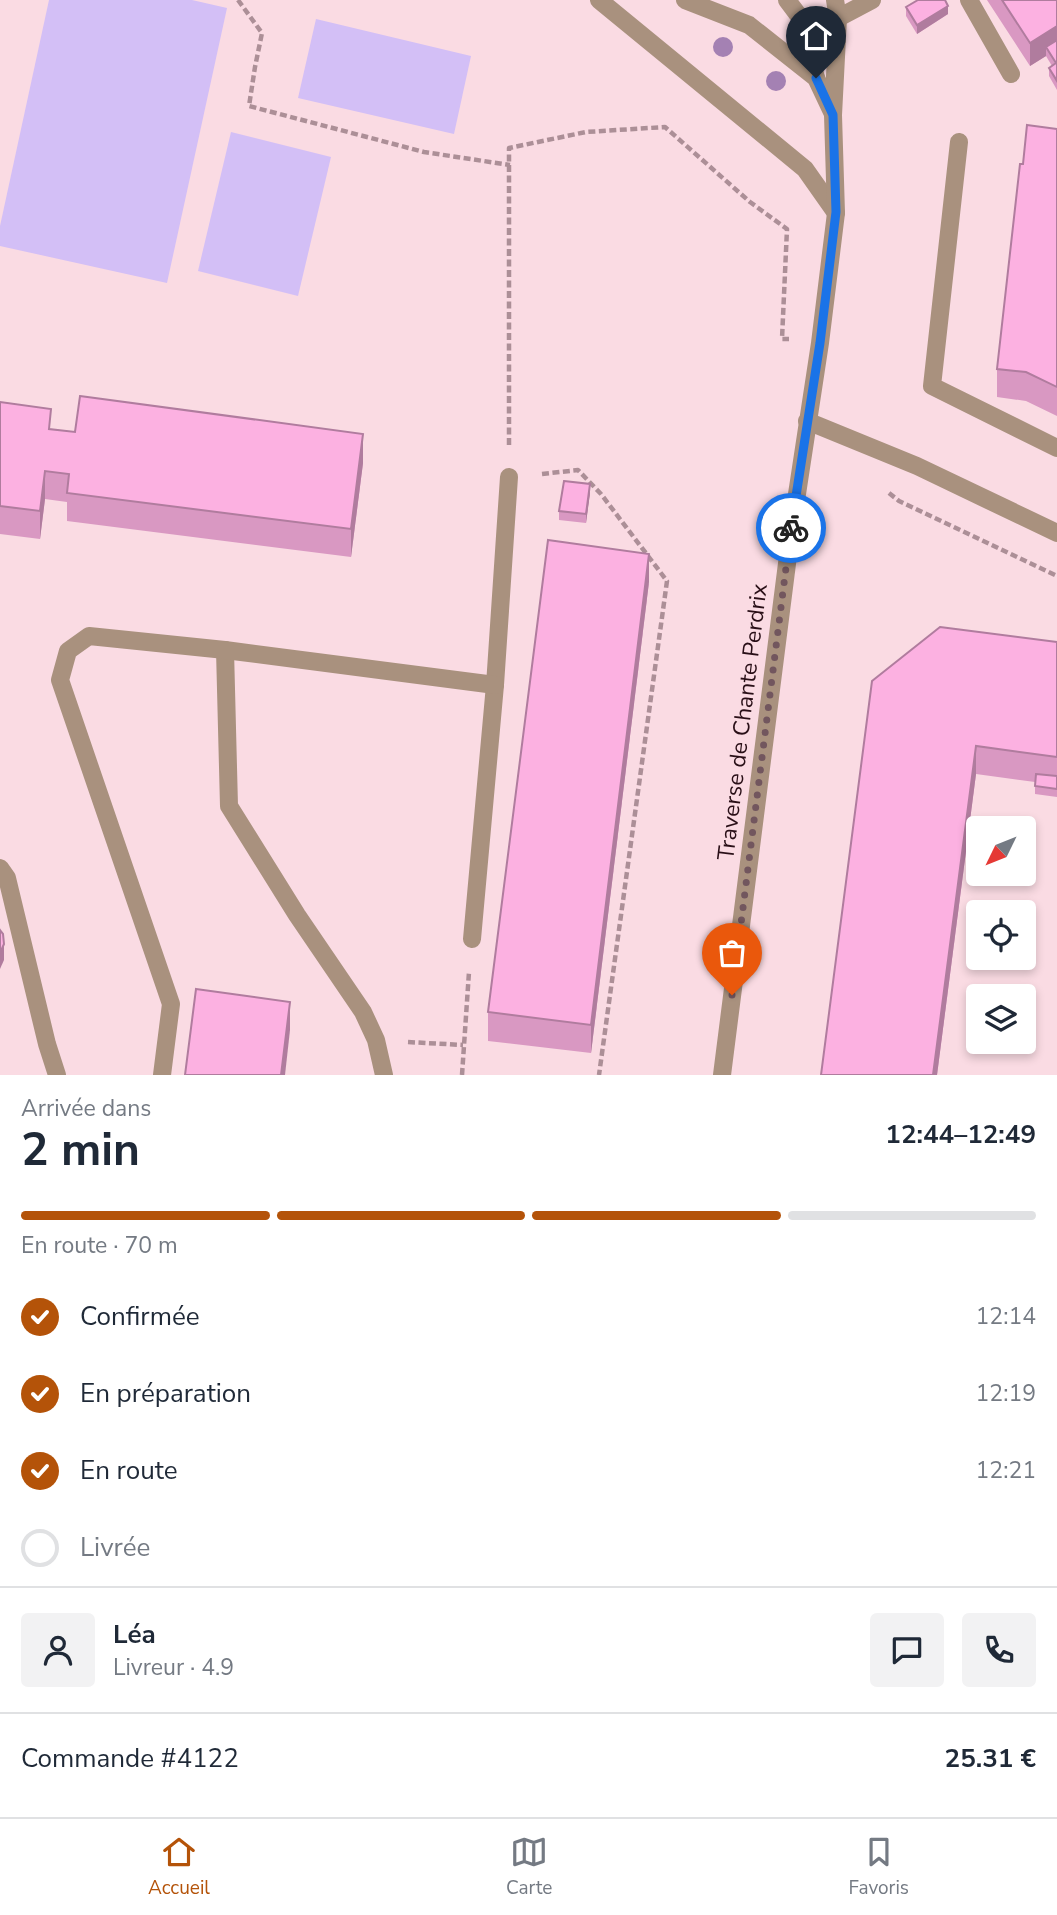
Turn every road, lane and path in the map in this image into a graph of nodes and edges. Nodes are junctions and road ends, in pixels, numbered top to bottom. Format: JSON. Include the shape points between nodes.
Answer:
{"nodes":[{"id":1,"x":238,"y":0,"type":"edge"},
{"id":2,"x":599,"y":0,"type":"edge"},
{"id":3,"x":685,"y":0,"type":"edge"},
{"id":4,"x":787,"y":0,"type":"edge"},
{"id":5,"x":835,"y":0,"type":"edge"},
{"id":6,"x":872,"y":0,"type":"edge"},
{"id":7,"x":969,"y":0,"type":"edge"},
{"id":8,"x":838,"y":18,"type":"junction"},
{"id":9,"x":1011,"y":74,"type":"dead end"},
{"id":10,"x":816,"y":78,"type":"junction"},
{"id":11,"x":833,"y":115,"type":"junction"},
{"id":12,"x":960,"y":142,"type":"dead end"},
{"id":13,"x":510,"y":165,"type":"junction"},
{"id":14,"x":836,"y":212,"type":"junction"},
{"id":15,"x":820,"y":343,"type":"junction"},
{"id":16,"x":807,"y":421,"type":"junction"},
{"id":17,"x":1057,"y":449,"type":"edge"},
{"id":18,"x":509,"y":477,"type":"junction"},
{"id":19,"x":1057,"y":533,"type":"edge"},
{"id":20,"x":225,"y":650,"type":"junction"},
{"id":21,"x":495,"y":685,"type":"junction"},
{"id":22,"x":0,"y":868,"type":"edge"},
{"id":23,"x":472,"y":939,"type":"joint"},
{"id":24,"x":413,"y":1042,"type":"dead end"},
{"id":25,"x":463,"y":1045,"type":"junction"},
{"id":26,"x":57,"y":1075,"type":"edge"},
{"id":27,"x":162,"y":1075,"type":"edge"},
{"id":28,"x":384,"y":1075,"type":"edge"},
{"id":29,"x":462,"y":1075,"type":"edge"},
{"id":30,"x":599,"y":1075,"type":"edge"},
{"id":31,"x":722,"y":1075,"type":"edge"}],
"edges":[{"from":1,"to":13,"type":"path","via":[[262,33],[249,106],[424,152]]},
{"from":2,"to":14,"type":"street","via":[[805,169]]},
{"from":3,"to":10,"type":"street","via":[[749,24]]},
{"from":4,"to":10,"type":"street","via":[[802,20]]},
{"from":5,"to":8,"type":"street","name":"Traverse de Chante Perdrix"},
{"from":6,"to":8,"type":"street"},
{"from":7,"to":9,"type":"street"},
{"from":8,"to":11,"type":"street","name":"Traverse de Chante Perdrix"},
{"from":10,"to":11,"type":"street"},
{"from":11,"to":14,"type":"street","name":"Traverse de Chante Perdrix"},
{"from":12,"to":17,"type":"street","via":[[932,386]]},
{"from":13,"to":15,"type":"path","via":[[509,148],[586,132],[665,127],[787,229],[782,339]]},
{"from":13,"to":18,"type":"path"},
{"from":14,"to":15,"type":"street","name":"Traverse de Chante Perdrix"},
{"from":15,"to":16,"type":"street","name":"Traverse de Chante Perdrix"},
{"from":16,"to":19,"type":"street","via":[[917,466]]},
{"from":16,"to":31,"type":"street","name":"Traverse de Chante Perdrix"},
{"from":18,"to":21,"type":"street"},
{"from":18,"to":30,"type":"path","via":[[578,470],[667,581]]},
{"from":20,"to":21,"type":"street"},
{"from":20,"to":27,"type":"street","via":[[89,636],[68,651],[60,680],[171,1004]]},
{"from":20,"to":28,"type":"street","via":[[229,806],[363,1012]]},
{"from":21,"to":23,"type":"street"},
{"from":22,"to":26,"type":"street","via":[[7,878]]},
{"from":23,"to":25,"type":"path"},
{"from":24,"to":25,"type":"path"},
{"from":25,"to":29,"type":"path"}]}
